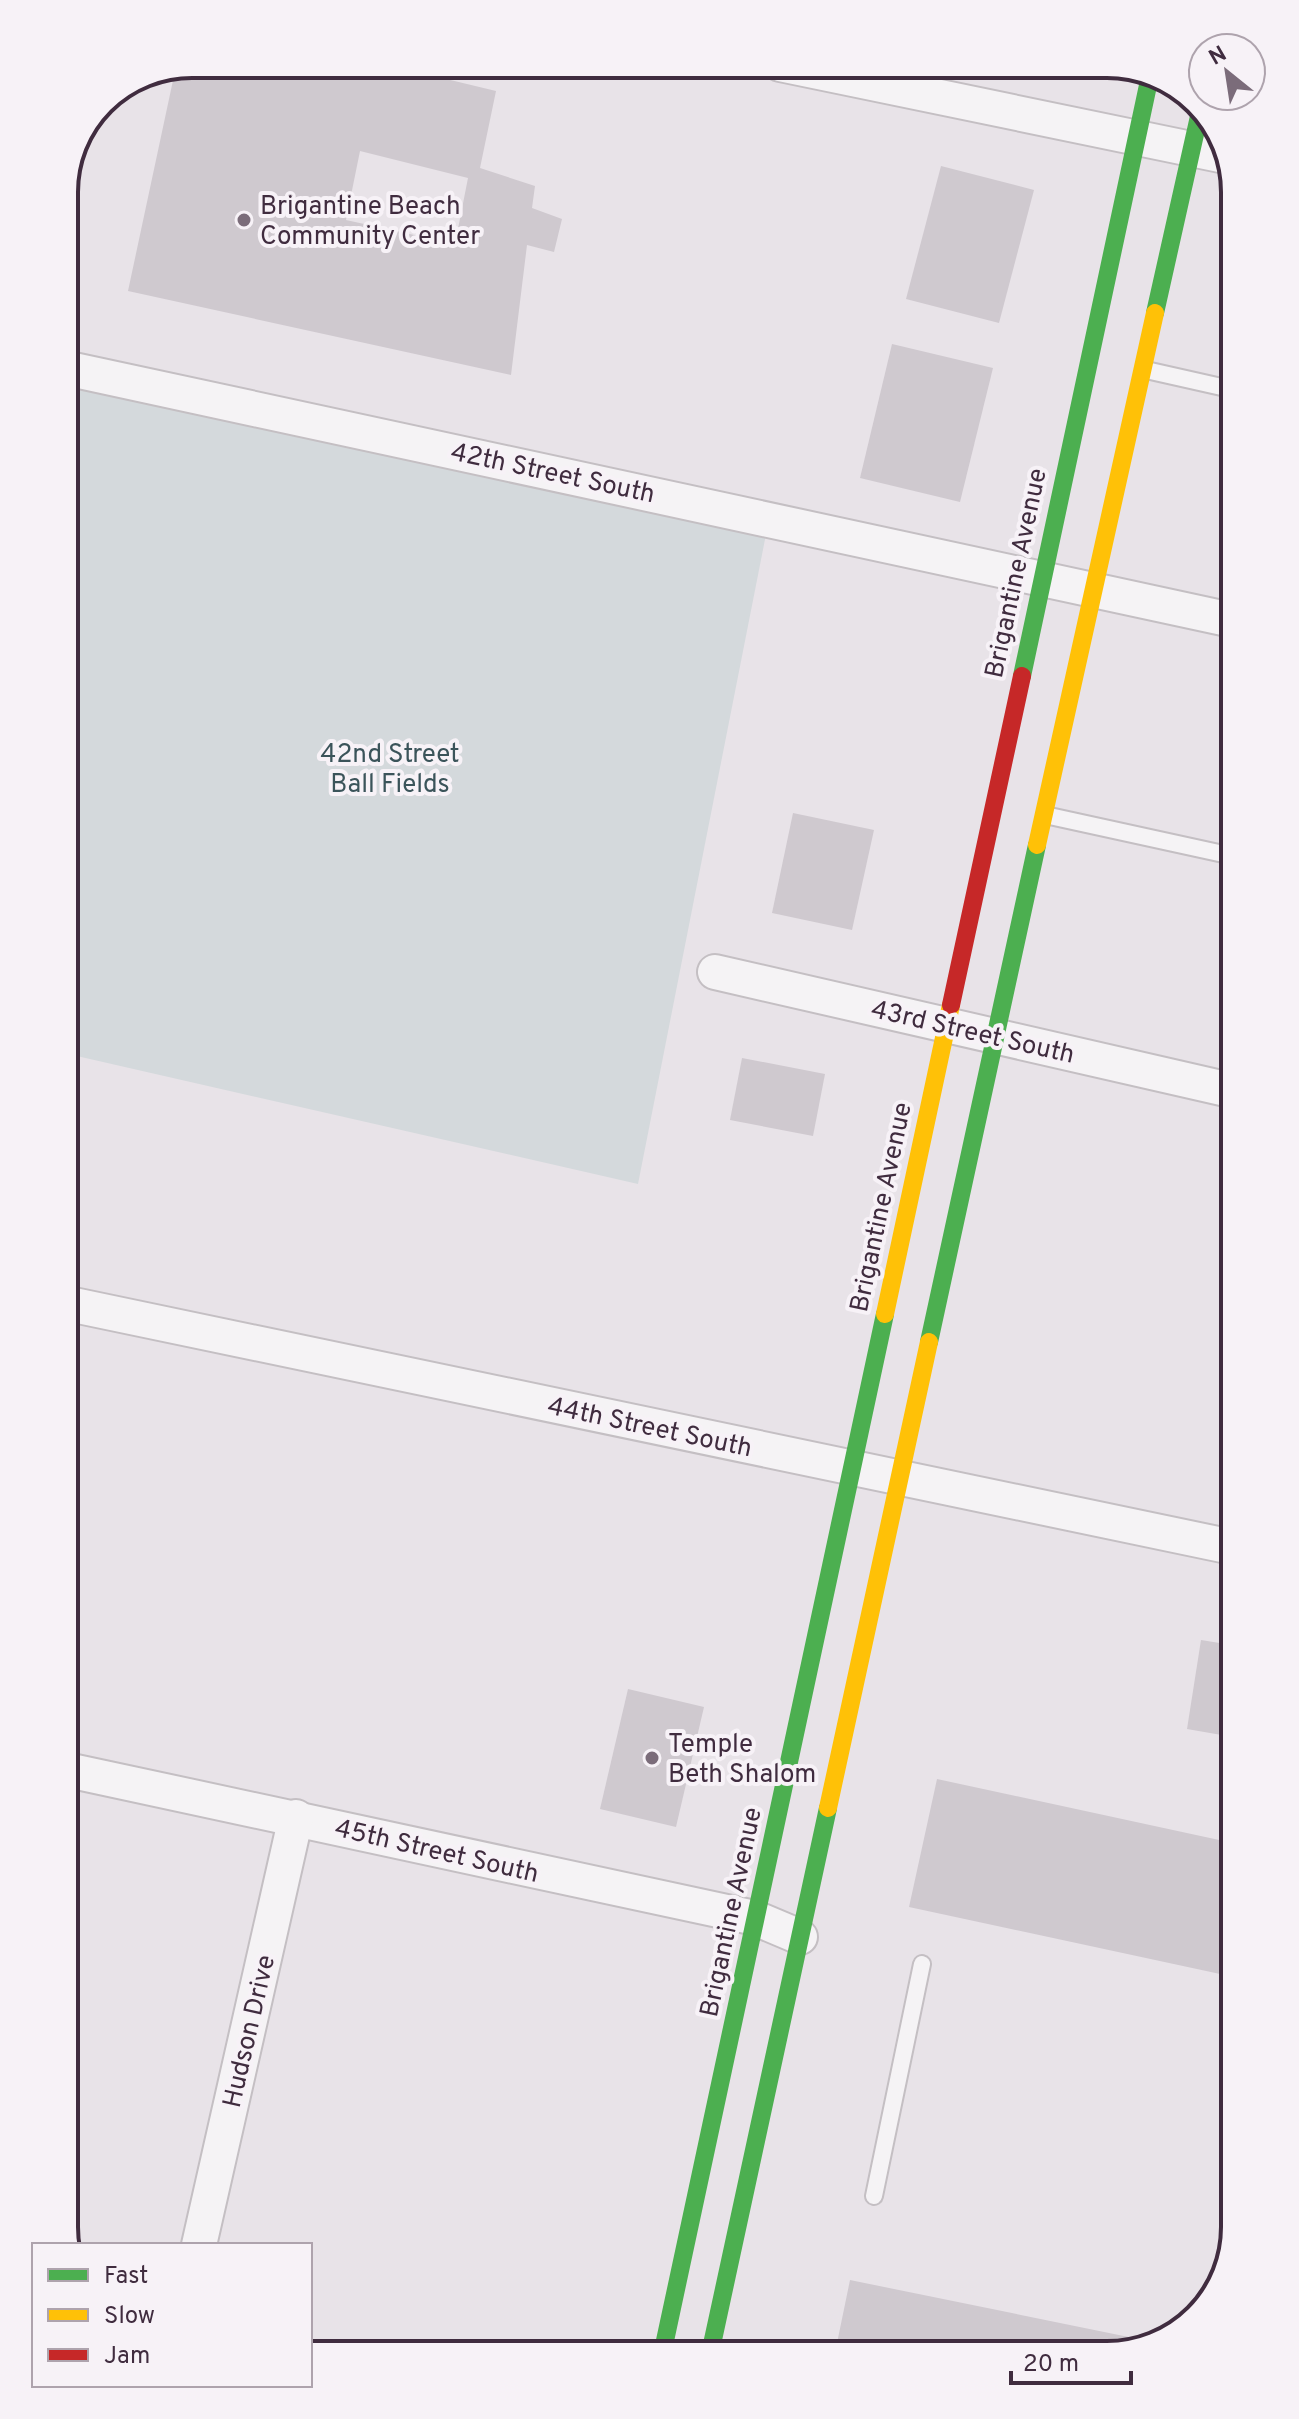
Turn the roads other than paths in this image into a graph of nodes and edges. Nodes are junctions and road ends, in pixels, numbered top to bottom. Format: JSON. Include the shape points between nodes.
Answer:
{"nodes":[{"id":1,"x":849,"y":78,"type":"edge"},
{"id":2,"x":1148,"y":86,"type":"edge"},
{"id":3,"x":1197,"y":123,"type":"edge"},
{"id":4,"x":1137,"y":136,"type":"junction"},
{"id":5,"x":1191,"y":149,"type":"junction"},
{"id":6,"x":1214,"y":154,"type":"edge"},
{"id":7,"x":1143,"y":370,"type":"junction"},
{"id":8,"x":78,"y":371,"type":"edge"},
{"id":9,"x":1221,"y":387,"type":"edge"},
{"id":10,"x":1040,"y":580,"type":"junction"},
{"id":11,"x":1093,"y":591,"type":"junction"},
{"id":12,"x":1221,"y":618,"type":"edge"},
{"id":13,"x":1044,"y":815,"type":"junction"},
{"id":14,"x":1221,"y":853,"type":"edge"},
{"id":15,"x":715,"y":972,"type":"dead end"},
{"id":16,"x":945,"y":1024,"type":"junction"},
{"id":17,"x":995,"y":1036,"type":"junction"},
{"id":18,"x":1221,"y":1088,"type":"edge"},
{"id":19,"x":78,"y":1306,"type":"edge"},
{"id":20,"x":851,"y":1468,"type":"junction"},
{"id":21,"x":899,"y":1478,"type":"junction"},
{"id":22,"x":1221,"y":1545,"type":"edge"},
{"id":23,"x":78,"y":1772,"type":"edge"},
{"id":24,"x":296,"y":1817,"type":"junction"},
{"id":25,"x":755,"y":1918,"type":"junction"},
{"id":26,"x":800,"y":1937,"type":"junction"},
{"id":27,"x":922,"y":1964,"type":"dead end"},
{"id":28,"x":874,"y":2196,"type":"dead end"},
{"id":29,"x":199,"y":2243,"type":"edge"},
{"id":30,"x":665,"y":2341,"type":"edge"},
{"id":31,"x":713,"y":2341,"type":"edge"}],
"edges":[{"from":1,"to":4,"type":"street"},
{"from":2,"to":4,"type":"main road","name":"Brigantine Avenue"},
{"from":3,"to":5,"type":"main road"},
{"from":4,"to":5,"type":"street"},
{"from":4,"to":10,"type":"main road","name":"Brigantine Avenue"},
{"from":5,"to":6,"type":"street"},
{"from":5,"to":7,"type":"main road"},
{"from":7,"to":9,"type":"lane"},
{"from":7,"to":11,"type":"main road"},
{"from":8,"to":10,"type":"street","name":"42th Street South"},
{"from":10,"to":11,"type":"street","name":"42th Street South"},
{"from":10,"to":16,"type":"main road","name":"Brigantine Avenue"},
{"from":11,"to":12,"type":"street","name":"42th Street South"},
{"from":11,"to":13,"type":"main road"},
{"from":13,"to":14,"type":"lane"},
{"from":13,"to":17,"type":"main road"},
{"from":15,"to":16,"type":"street","name":"43rd Street South"},
{"from":16,"to":17,"type":"street","name":"43rd Street South"},
{"from":16,"to":20,"type":"main road","name":"Brigantine Avenue"},
{"from":17,"to":18,"type":"street","name":"43rd Street South"},
{"from":17,"to":21,"type":"main road"},
{"from":19,"to":20,"type":"street","name":"44th Street South"},
{"from":20,"to":21,"type":"street","name":"44th Street South"},
{"from":20,"to":25,"type":"main road","name":"Brigantine Avenue"},
{"from":21,"to":22,"type":"street","name":"44th Street South"},
{"from":21,"to":26,"type":"main road"},
{"from":23,"to":24,"type":"street","name":"45th Street South"},
{"from":24,"to":25,"type":"street","name":"45th Street South"},
{"from":24,"to":29,"type":"street","name":"Hudson Drive"},
{"from":25,"to":26,"type":"street","name":"45th Street South"},
{"from":25,"to":30,"type":"main road","name":"Brigantine Avenue"},
{"from":26,"to":31,"type":"main road"},
{"from":27,"to":28,"type":"lane"}]}
